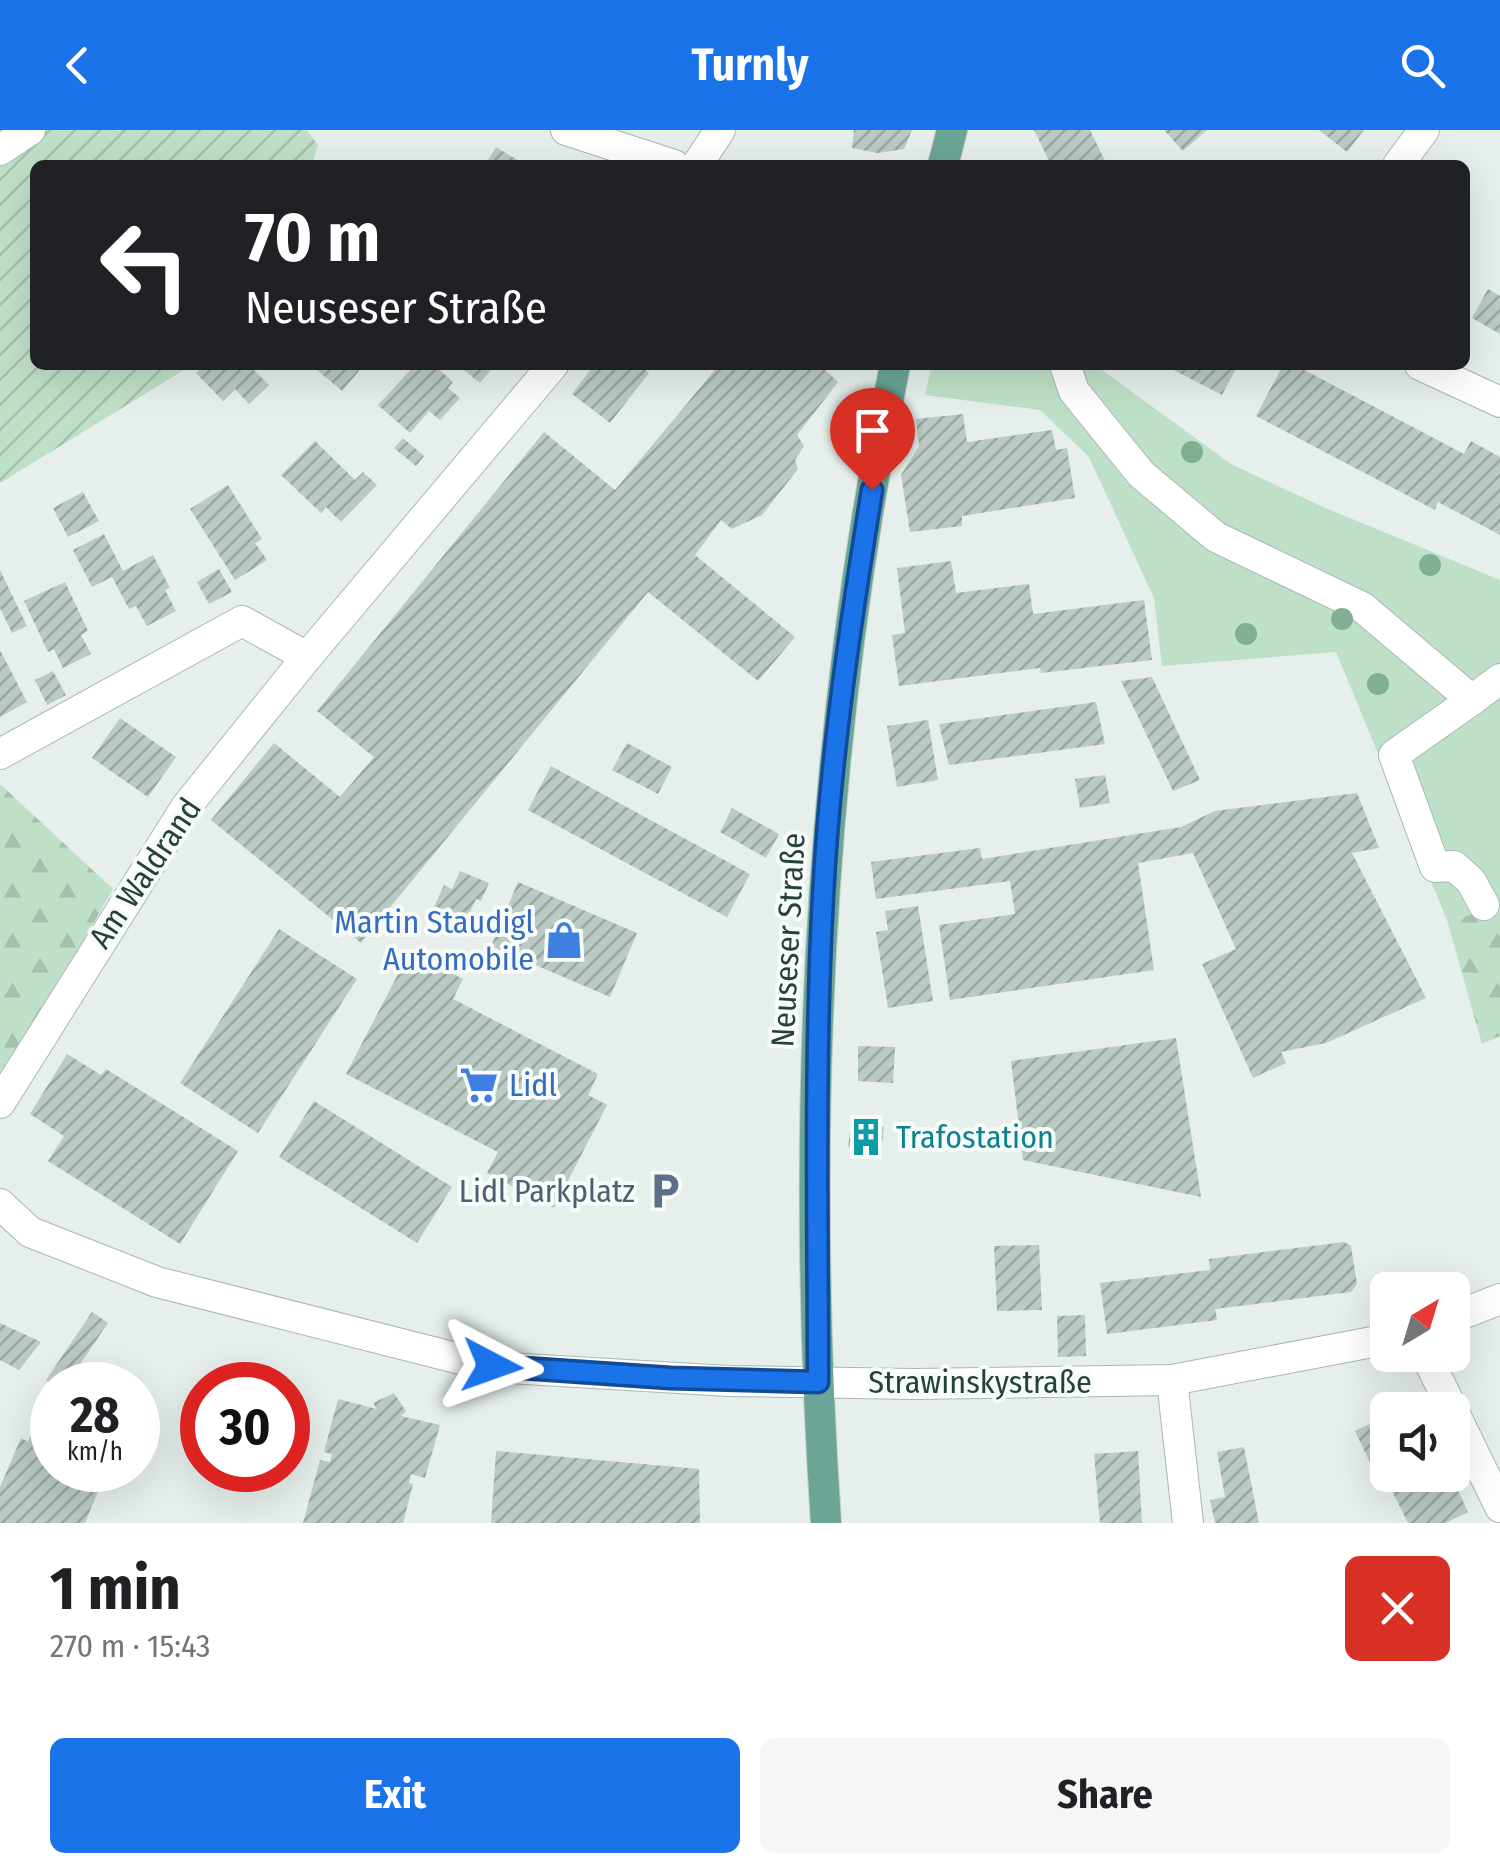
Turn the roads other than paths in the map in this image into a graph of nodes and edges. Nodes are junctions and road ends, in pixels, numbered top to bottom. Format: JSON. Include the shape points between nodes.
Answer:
{"nodes":[{"id":1,"x":30,"y":130,"type":"edge"},
{"id":2,"x":566,"y":130,"type":"edge"},
{"id":3,"x":720,"y":130,"type":"edge"},
{"id":4,"x":952,"y":130,"type":"edge"},
{"id":5,"x":1424,"y":130,"type":"edge"},
{"id":6,"x":0,"y":150,"type":"edge"},
{"id":7,"x":659,"y":160,"type":"edge"},
{"id":8,"x":700,"y":160,"type":"edge"},
{"id":9,"x":944,"y":160,"type":"edge"},
{"id":10,"x":1402,"y":160,"type":"edge"},
{"id":11,"x":549,"y":370,"type":"edge"},
{"id":12,"x":894,"y":370,"type":"edge"},
{"id":13,"x":1067,"y":370,"type":"edge"},
{"id":14,"x":1431,"y":370,"type":"edge"},
{"id":15,"x":1500,"y":402,"type":"edge"},
{"id":16,"x":307,"y":657,"type":"junction"},
{"id":17,"x":1500,"y":679,"type":"edge"},
{"id":18,"x":1472,"y":700,"type":"junction"},
{"id":19,"x":0,"y":754,"type":"edge"},
{"id":20,"x":1484,"y":905,"type":"dead end"},
{"id":21,"x":0,"y":1103,"type":"edge"},
{"id":22,"x":0,"y":1204,"type":"edge"},
{"id":23,"x":1500,"y":1299,"type":"edge"},
{"id":24,"x":1470,"y":1311,"type":"edge"},
{"id":25,"x":1370,"y":1343,"type":"edge"},
{"id":26,"x":1434,"y":1372,"type":"edge"},
{"id":27,"x":1172,"y":1380,"type":"junction"},
{"id":28,"x":818,"y":1382,"type":"junction"},
{"id":29,"x":1500,"y":1507,"type":"edge"},
{"id":30,"x":826,"y":1523,"type":"edge"},
{"id":31,"x":1188,"y":1523,"type":"edge"}],
"edges":[{"from":1,"to":6,"type":"street"},
{"from":2,"to":7,"type":"street"},
{"from":3,"to":8,"type":"street"},
{"from":4,"to":9,"type":"main road"},
{"from":5,"to":10,"type":"street"},
{"from":11,"to":16,"type":"street","name":"Am Waldrand"},
{"from":12,"to":28,"type":"main road","name":"Neuseser Straße","via":[[850,631],[829,808],[816,1126]]},
{"from":13,"to":18,"type":"street","via":[[1074,391],[1141,474],[1216,537],[1362,606]]},
{"from":14,"to":15,"type":"street"},
{"from":16,"to":19,"type":"street","via":[[242,621]]},
{"from":16,"to":21,"type":"street","name":"Am Waldrand","via":[[186,807]]},
{"from":17,"to":18,"type":"street"},
{"from":18,"to":20,"type":"street","via":[[1394,755],[1436,867],[1454,866]]},
{"from":22,"to":28,"type":"street","name":"Strawinskystraße","via":[[30,1232],[158,1282],[492,1366]]},
{"from":23,"to":24,"type":"street"},
{"from":25,"to":27,"type":"street","name":"Strawinskystraße"},
{"from":26,"to":29,"type":"street"},
{"from":27,"to":28,"type":"street","name":"Strawinskystraße"},
{"from":27,"to":31,"type":"street"},
{"from":28,"to":30,"type":"main road","name":"Neuseser Straße"}]}
